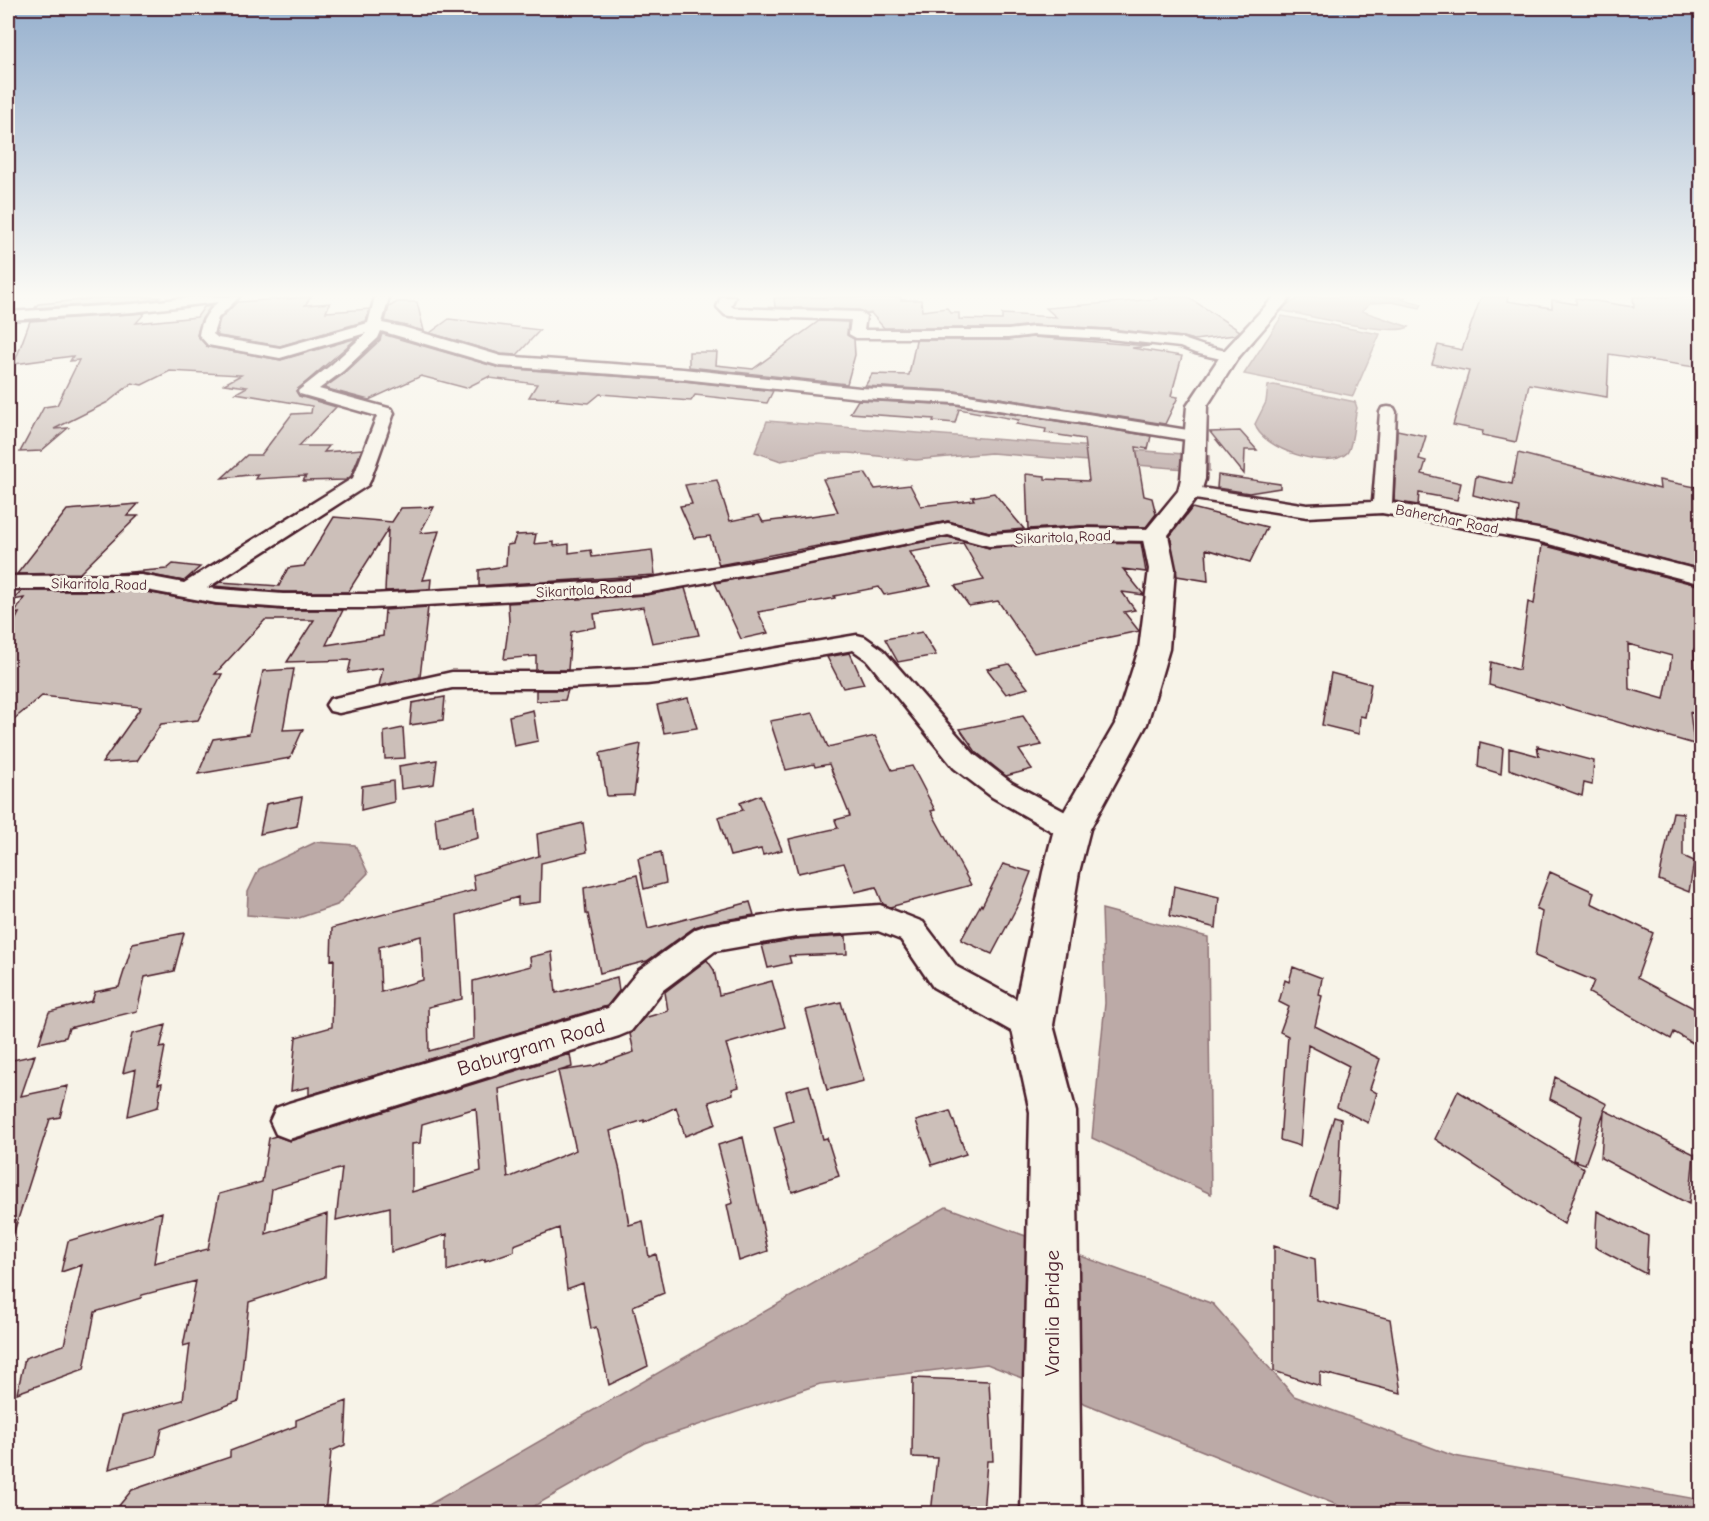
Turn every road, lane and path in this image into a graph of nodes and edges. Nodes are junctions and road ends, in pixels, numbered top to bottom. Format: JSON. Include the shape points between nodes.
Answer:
{"nodes":[{"id":1,"x":337,"y":368,"type":"edge"},
{"id":2,"x":598,"y":368,"type":"edge"},
{"id":3,"x":1222,"y":368,"type":"edge"},
{"id":4,"x":1388,"y":412,"type":"dead end"},
{"id":5,"x":1194,"y":439,"type":"junction"},
{"id":6,"x":1191,"y":486,"type":"junction"},
{"id":7,"x":1382,"y":507,"type":"junction"},
{"id":8,"x":1155,"y":535,"type":"junction"},
{"id":9,"x":1701,"y":578,"type":"edge"},
{"id":10,"x":8,"y":583,"type":"edge"},
{"id":11,"x":188,"y":591,"type":"junction"},
{"id":12,"x":339,"y":705,"type":"dead end"},
{"id":13,"x":1072,"y":829,"type":"junction"},
{"id":14,"x":1032,"y":1025,"type":"junction"},
{"id":15,"x":290,"y":1122,"type":"dead end"},
{"id":16,"x":1051,"y":1514,"type":"edge"}],
"edges":[{"from":1,"to":11,"type":"street","via":[[306,391],[386,413],[361,481]]},
{"from":2,"to":5,"type":"street","via":[[955,398]]},
{"from":3,"to":5,"type":"main road","via":[[1197,406]]},
{"from":4,"to":7,"type":"street"},
{"from":5,"to":6,"type":"main road"},
{"from":6,"to":7,"type":"street","name":"Baherchar Road","via":[[1307,511]]},
{"from":6,"to":8,"type":"main road"},
{"from":7,"to":9,"type":"street","name":"Baherchar Road","via":[[1543,537]]},
{"from":8,"to":11,"type":"street","name":"Sikaritola Road","via":[[1081,534],[989,540],[948,529],[646,586],[372,601],[283,601]]},
{"from":8,"to":13,"type":"main road","via":[[1162,569],[1154,649],[1131,724]]},
{"from":10,"to":11,"type":"street","name":"Sikaritola Road","via":[[141,582]]},
{"from":12,"to":13,"type":"street","via":[[452,680],[647,676],[857,642],[875,655],[981,776]]},
{"from":13,"to":14,"type":"main road"},
{"from":14,"to":15,"type":"street","name":"Baburgram Road","via":[[945,977],[912,931],[880,918],[796,924],[707,939],[651,980],[619,1020]]},
{"from":14,"to":16,"type":"main road","name":"Varalia Bridge","via":[[1053,1112]]}]}
